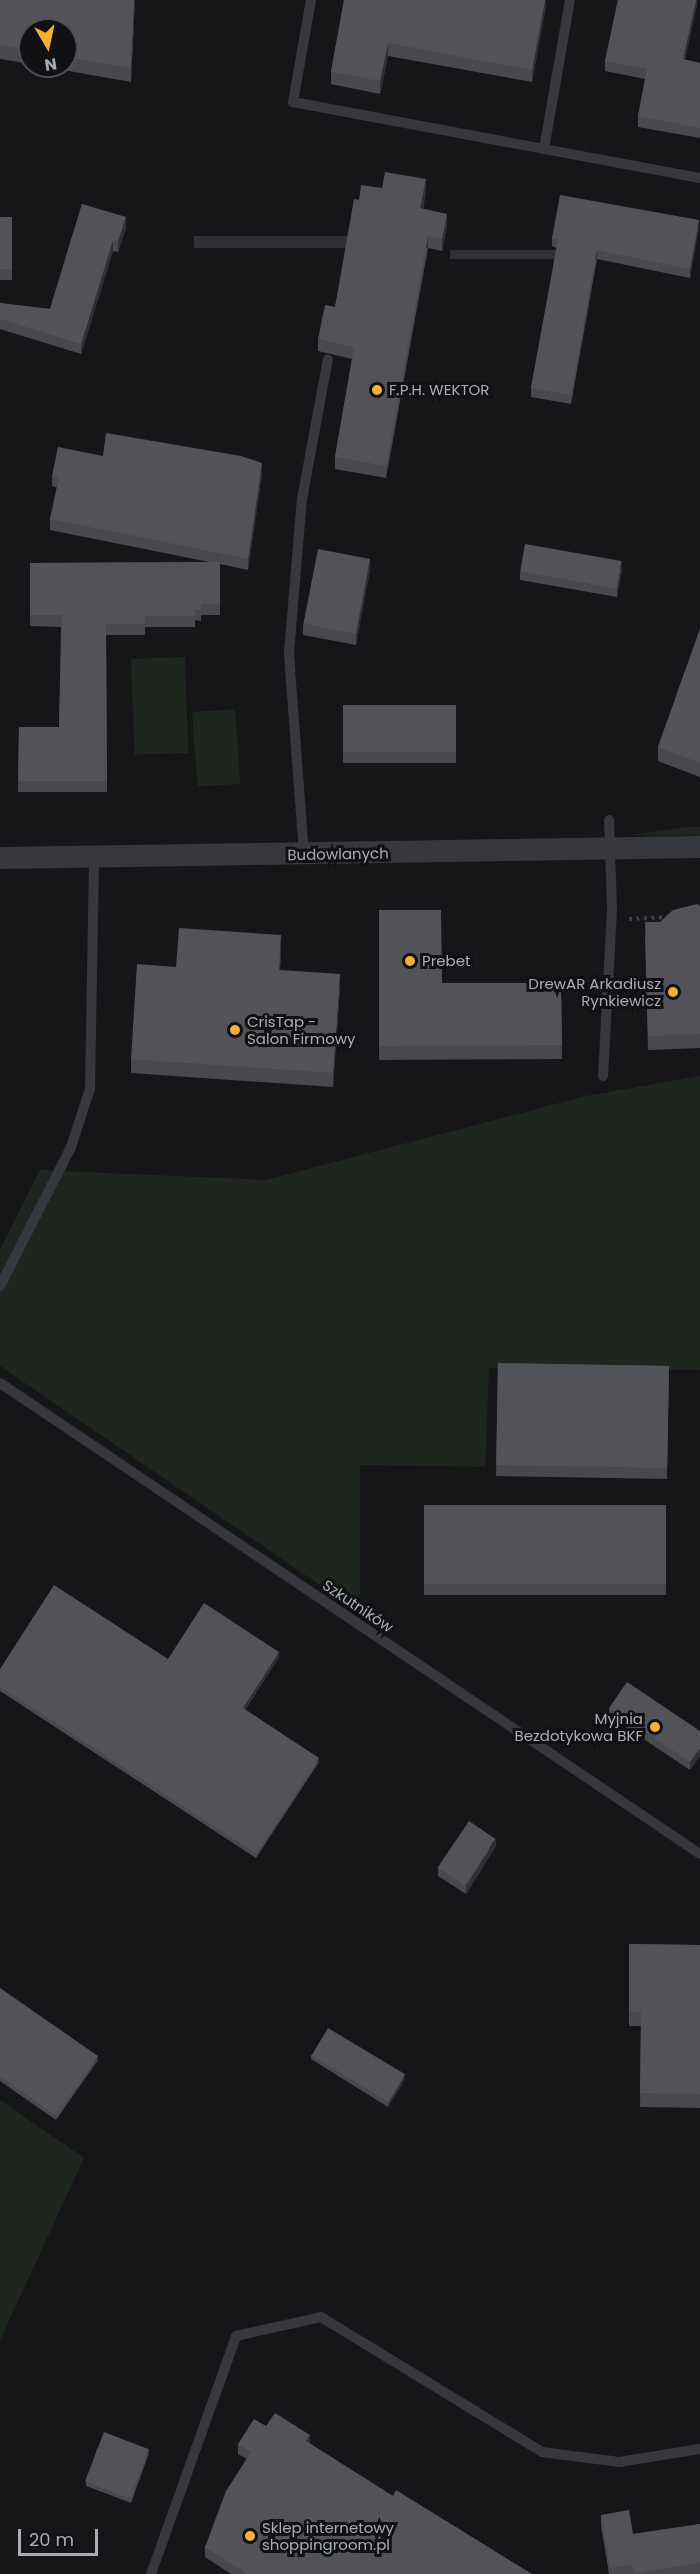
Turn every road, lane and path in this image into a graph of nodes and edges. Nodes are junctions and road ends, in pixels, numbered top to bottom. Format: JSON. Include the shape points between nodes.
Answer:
{"nodes":[{"id":1,"x":311,"y":0,"type":"edge"},
{"id":2,"x":570,"y":0,"type":"edge"},
{"id":3,"x":544,"y":149,"type":"junction"},
{"id":4,"x":700,"y":178,"type":"edge"},
{"id":5,"x":328,"y":359,"type":"edge"},
{"id":6,"x":609,"y":820,"type":"dead end"},
{"id":7,"x":700,"y":847,"type":"edge"},
{"id":8,"x":610,"y":851,"type":"junction"},
{"id":9,"x":676,"y":851,"type":"junction"},
{"id":10,"x":304,"y":854,"type":"junction"},
{"id":11,"x":94,"y":857,"type":"junction"},
{"id":12,"x":0,"y":858,"type":"edge"},
{"id":13,"x":700,"y":858,"type":"edge"},
{"id":14,"x":626,"y":910,"type":"dead end"},
{"id":15,"x":679,"y":917,"type":"edge"},
{"id":16,"x":603,"y":1076,"type":"dead end"},
{"id":17,"x":0,"y":1286,"type":"edge"},
{"id":18,"x":0,"y":1383,"type":"edge"},
{"id":19,"x":700,"y":1854,"type":"edge"},
{"id":20,"x":700,"y":2449,"type":"edge"},
{"id":21,"x":151,"y":2574,"type":"edge"}],
"edges":[{"from":1,"to":3,"type":"lane","via":[[293,102]]},
{"from":2,"to":3,"type":"lane"},
{"from":3,"to":4,"type":"lane"},
{"from":5,"to":10,"type":"lane","via":[[302,499],[289,652]]},
{"from":6,"to":8,"type":"lane"},
{"from":7,"to":9,"type":"street","name":"Budowlanych"},
{"from":8,"to":9,"type":"street","name":"Budowlanych"},
{"from":8,"to":10,"type":"street","name":"Budowlanych"},
{"from":8,"to":16,"type":"lane"},
{"from":9,"to":13,"type":"street","name":"Budowlanych"},
{"from":10,"to":11,"type":"street","name":"Budowlanych"},
{"from":11,"to":12,"type":"street","name":"Budowlanych"},
{"from":11,"to":17,"type":"lane","via":[[90,1089],[71,1147]]},
{"from":14,"to":15,"type":"path","via":[[628,919]]},
{"from":18,"to":19,"type":"lane","name":"Szkutników"},
{"from":20,"to":21,"type":"lane","via":[[619,2462],[542,2451],[321,2317],[236,2336]]}]}
